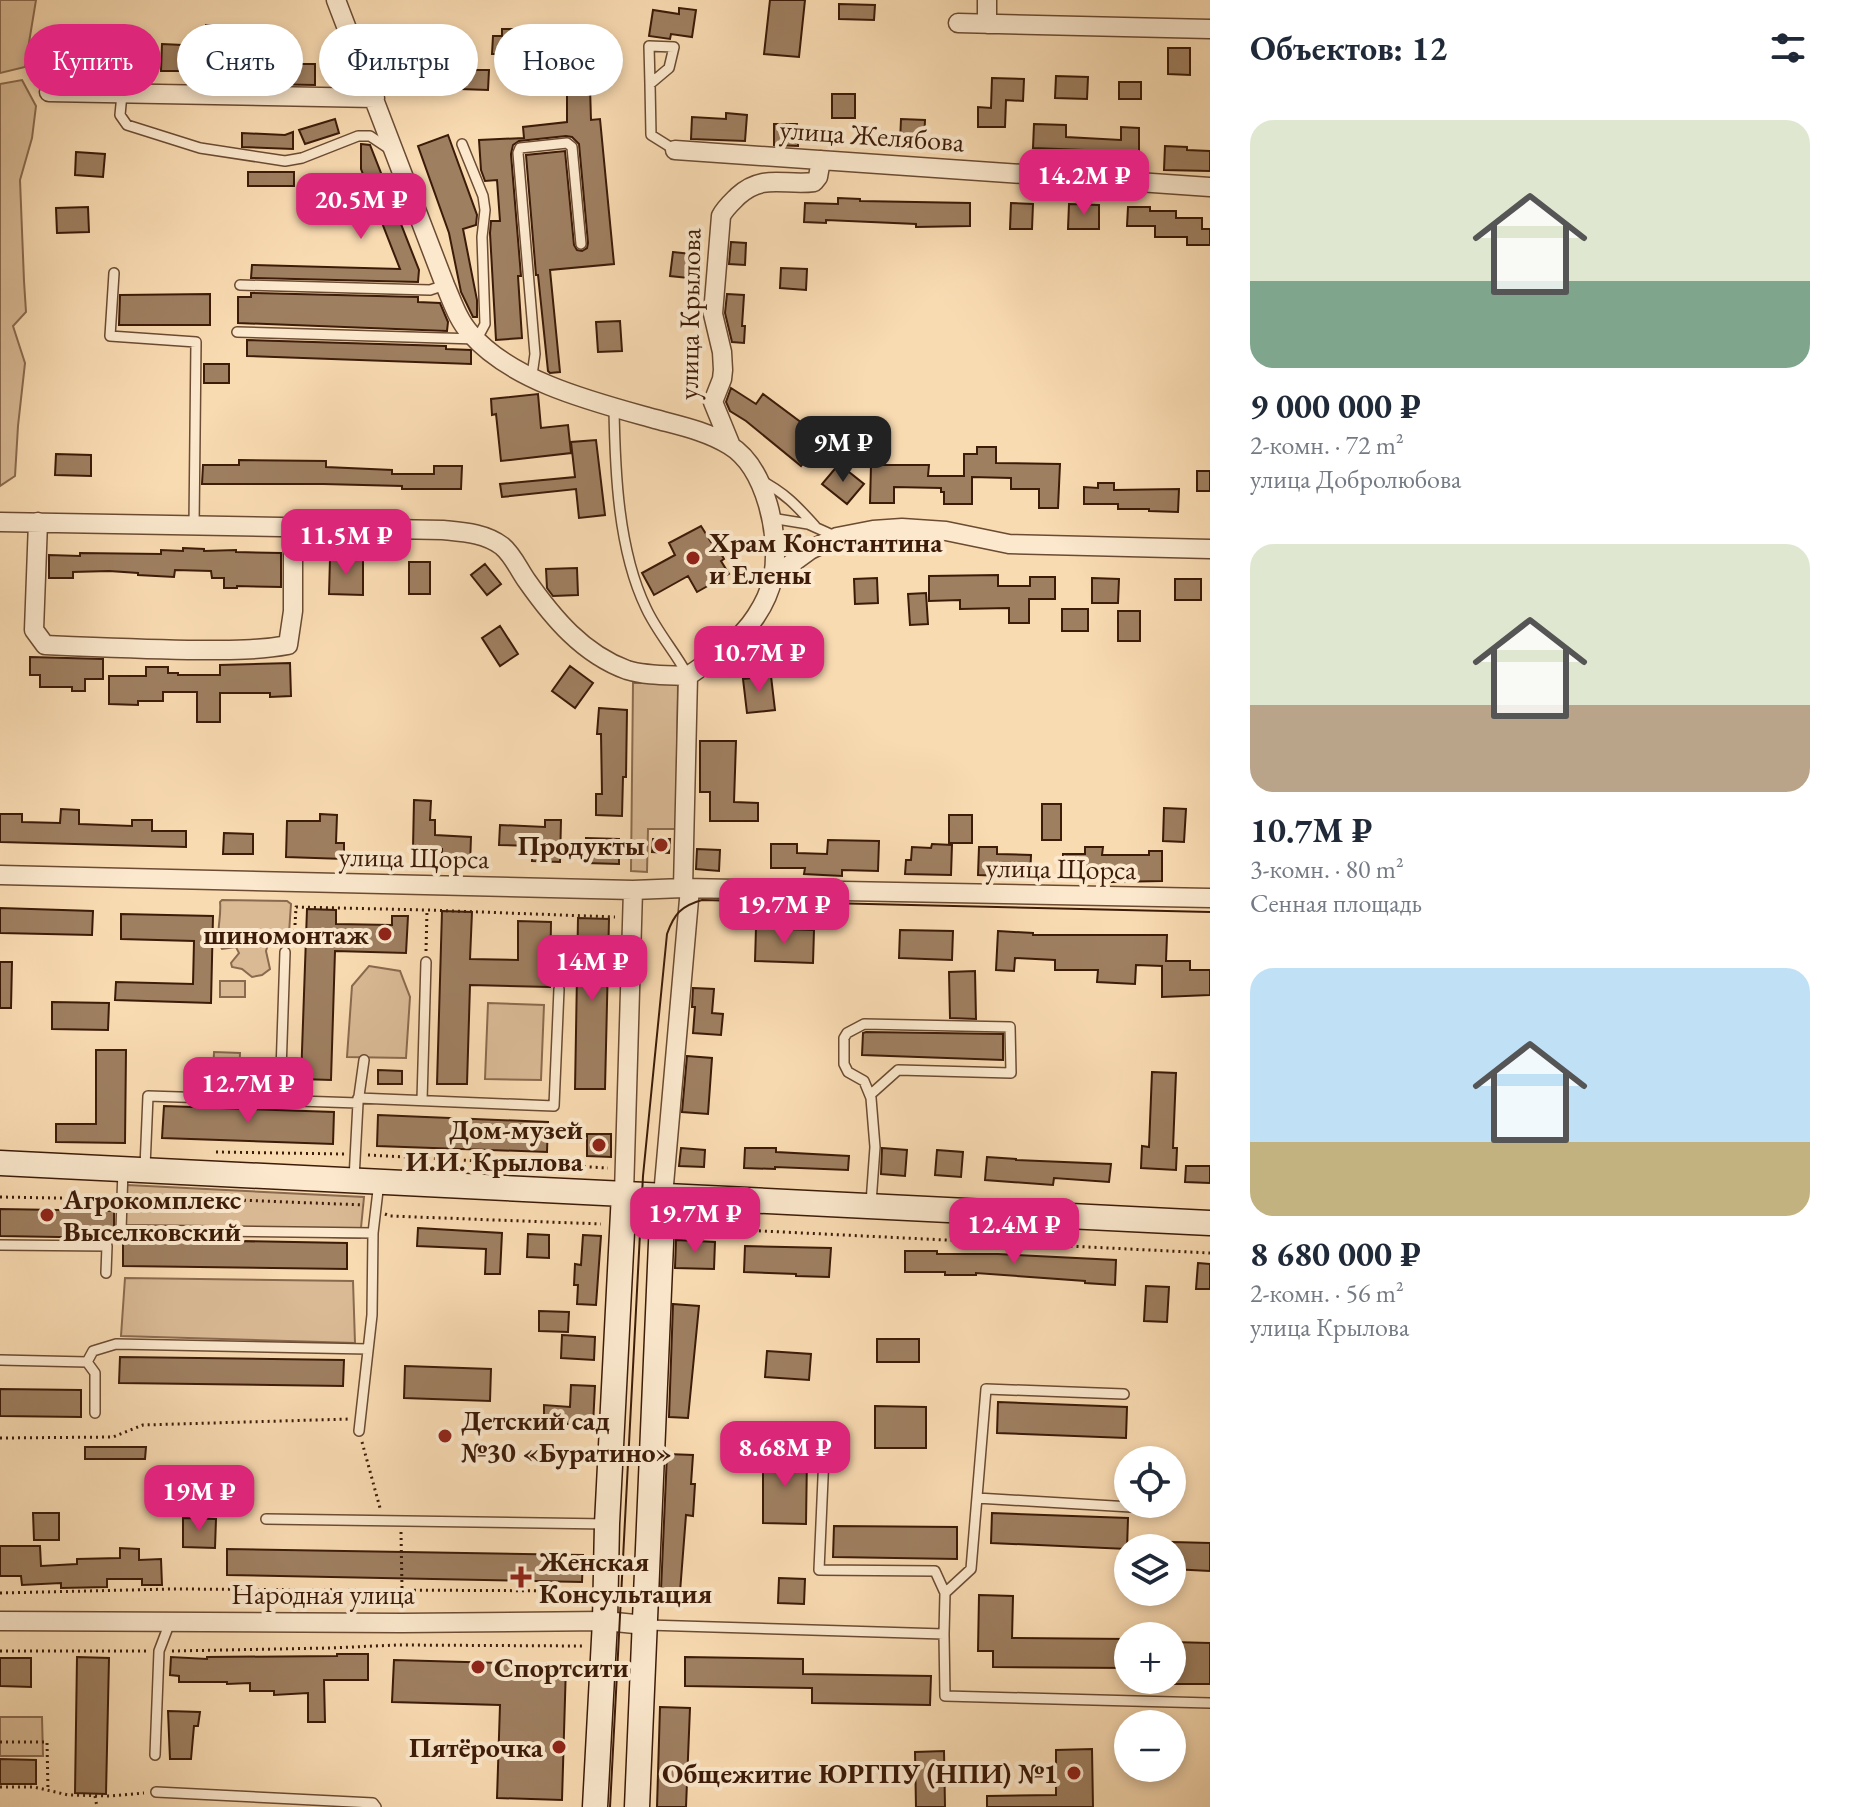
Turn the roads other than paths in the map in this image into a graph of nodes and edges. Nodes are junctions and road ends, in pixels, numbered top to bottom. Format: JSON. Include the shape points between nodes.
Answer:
{"nodes":[{"id":1,"x":336,"y":0,"type":"edge"},
{"id":2,"x":987,"y":0,"type":"edge"},
{"id":3,"x":958,"y":23,"type":"dead end"},
{"id":4,"x":987,"y":24,"type":"junction"},
{"id":5,"x":1210,"y":29,"type":"edge"},
{"id":6,"x":650,"y":84,"type":"dead end"},
{"id":7,"x":161,"y":95,"type":"edge"},
{"id":8,"x":122,"y":96,"type":"edge"},
{"id":9,"x":375,"y":98,"type":"junction"},
{"id":10,"x":462,"y":144,"type":"dead end"},
{"id":11,"x":675,"y":150,"type":"joint"},
{"id":12,"x":395,"y":152,"type":"junction"},
{"id":13,"x":821,"y":160,"type":"junction"},
{"id":14,"x":1210,"y":187,"type":"edge"},
{"id":15,"x":581,"y":244,"type":"dead end"},
{"id":16,"x":114,"y":273,"type":"dead end"},
{"id":17,"x":240,"y":285,"type":"dead end"},
{"id":18,"x":445,"y":285,"type":"junction"},
{"id":19,"x":237,"y":332,"type":"dead end"},
{"id":20,"x":477,"y":339,"type":"junction"},
{"id":21,"x":528,"y":376,"type":"junction"},
{"id":22,"x":614,"y":407,"type":"junction"},
{"id":23,"x":731,"y":446,"type":"junction"},
{"id":24,"x":759,"y":479,"type":"junction"},
{"id":25,"x":771,"y":518,"type":"junction"},
{"id":26,"x":0,"y":522,"type":"edge"},
{"id":27,"x":38,"y":522,"type":"junction"},
{"id":28,"x":194,"y":526,"type":"junction"},
{"id":29,"x":815,"y":526,"type":"junction"},
{"id":30,"x":293,"y":528,"type":"junction"},
{"id":31,"x":837,"y":537,"type":"junction"},
{"id":32,"x":1210,"y":549,"type":"edge"},
{"id":33,"x":773,"y":577,"type":"junction"},
{"id":34,"x":688,"y":676,"type":"junction"},
{"id":35,"x":0,"y":875,"type":"edge"},
{"id":36,"x":687,"y":888,"type":"junction"},
{"id":37,"x":633,"y":890,"type":"junction"},
{"id":38,"x":1210,"y":898,"type":"edge"},
{"id":39,"x":289,"y":951,"type":"road end"},
{"id":40,"x":426,"y":958,"type":"road end"},
{"id":41,"x":559,"y":989,"type":"dead end"},
{"id":42,"x":364,"y":1060,"type":"dead end"},
{"id":43,"x":870,"y":1095,"type":"junction"},
{"id":44,"x":358,"y":1100,"type":"junction"},
{"id":45,"x":422,"y":1100,"type":"junction"},
{"id":46,"x":280,"y":1101,"type":"junction"},
{"id":47,"x":0,"y":1163,"type":"edge"},
{"id":48,"x":134,"y":1170,"type":"junction"},
{"id":49,"x":367,"y":1182,"type":"junction"},
{"id":50,"x":624,"y":1193,"type":"junction"},
{"id":51,"x":663,"y":1196,"type":"junction"},
{"id":52,"x":871,"y":1206,"type":"junction"},
{"id":53,"x":1210,"y":1223,"type":"edge"},
{"id":54,"x":373,"y":1233,"type":"junction"},
{"id":55,"x":0,"y":1245,"type":"edge"},
{"id":56,"x":106,"y":1273,"type":"dead end"},
{"id":57,"x":368,"y":1349,"type":"junction"},
{"id":58,"x":0,"y":1360,"type":"edge"},
{"id":59,"x":87,"y":1362,"type":"junction"},
{"id":60,"x":1124,"y":1394,"type":"dead end"},
{"id":61,"x":95,"y":1413,"type":"dead end"},
{"id":62,"x":359,"y":1431,"type":"road end"},
{"id":63,"x":824,"y":1455,"type":"dead end"},
{"id":64,"x":977,"y":1498,"type":"junction"},
{"id":65,"x":1114,"y":1506,"type":"edge"},
{"id":66,"x":266,"y":1519,"type":"dead end"},
{"id":67,"x":607,"y":1524,"type":"junction"},
{"id":68,"x":945,"y":1593,"type":"junction"},
{"id":69,"x":0,"y":1621,"type":"edge"},
{"id":70,"x":605,"y":1621,"type":"junction"},
{"id":71,"x":170,"y":1622,"type":"junction"},
{"id":72,"x":645,"y":1625,"type":"junction"},
{"id":73,"x":944,"y":1634,"type":"junction"},
{"id":74,"x":1210,"y":1703,"type":"edge"},
{"id":75,"x":155,"y":1755,"type":"dead end"},
{"id":76,"x":156,"y":1792,"type":"road end"},
{"id":77,"x":376,"y":1807,"type":"edge"},
{"id":78,"x":595,"y":1807,"type":"edge"},
{"id":79,"x":637,"y":1807,"type":"edge"}],
"edges":[{"from":1,"to":9,"type":"street"},
{"from":2,"to":4,"type":"street"},
{"from":3,"to":4,"type":"street"},
{"from":4,"to":5,"type":"street"},
{"from":6,"to":11,"type":"lane","via":[[651,135]]},
{"from":7,"to":9,"type":"street"},
{"from":8,"to":12,"type":"lane","via":[[120,115],[127,125],[200,148],[285,161],[370,136]]},
{"from":9,"to":12,"type":"street"},
{"from":10,"to":20,"type":"lane","via":[[485,210],[485,324]]},
{"from":11,"to":13,"type":"street","name":"улица Желябова"},
{"from":12,"to":18,"type":"street"},
{"from":13,"to":14,"type":"street","name":"улица Желябова"},
{"from":13,"to":23,"type":"street","name":"улица Крылова","via":[[814,182],[756,183],[721,216],[713,314],[723,370],[713,402]]},
{"from":15,"to":21,"type":"lane","via":[[572,147],[567,143],[520,148],[535,354]]},
{"from":16,"to":28,"type":"lane","via":[[110,336],[196,342]]},
{"from":17,"to":18,"type":"lane","via":[[430,290]]},
{"from":18,"to":20,"type":"street"},
{"from":19,"to":20,"type":"lane"},
{"from":20,"to":21,"type":"street"},
{"from":21,"to":22,"type":"street"},
{"from":22,"to":23,"type":"street","via":[[704,432]]},
{"from":22,"to":34,"type":"lane","via":[[619,491],[633,573],[645,607]]},
{"from":23,"to":24,"type":"street"},
{"from":24,"to":25,"type":"street"},
{"from":24,"to":29,"type":"lane","via":[[790,499]]},
{"from":25,"to":29,"type":"lane"},
{"from":25,"to":33,"type":"street"},
{"from":26,"to":27,"type":"street"},
{"from":27,"to":28,"type":"street"},
{"from":27,"to":30,"type":"street","via":[[34,630],[45,645],[151,649],[288,645]]},
{"from":28,"to":30,"type":"street"},
{"from":29,"to":31,"type":"lane"},
{"from":30,"to":34,"type":"street","via":[[479,535],[509,554],[544,605],[596,655],[639,673]]},
{"from":31,"to":32,"type":"street","via":[[902,528],[1009,544]]},
{"from":31,"to":33,"type":"street"},
{"from":33,"to":34,"type":"street","via":[[745,630]]},
{"from":34,"to":36,"type":"street"},
{"from":35,"to":37,"type":"street","name":"улица Щорса"},
{"from":36,"to":37,"type":"street","name":"улица Щорса"},
{"from":36,"to":38,"type":"street","name":"улица Щорса"},
{"from":36,"to":51,"type":"street"},
{"from":37,"to":50,"type":"street"},
{"from":39,"to":46,"type":"lane"},
{"from":40,"to":45,"type":"lane"},
{"from":41,"to":45,"type":"lane","via":[[554,1106]]},
{"from":42,"to":44,"type":"lane"},
{"from":43,"to":43,"type":"lane","via":[[864,1081],[844,1064],[844,1038],[855,1027],[1010,1027],[1011,1073],[898,1070]]},
{"from":43,"to":52,"type":"lane","via":[[875,1147]]},
{"from":44,"to":45,"type":"lane"},
{"from":44,"to":46,"type":"lane"},
{"from":44,"to":49,"type":"lane","via":[[355,1154]]},
{"from":46,"to":48,"type":"lane","via":[[148,1096]]},
{"from":47,"to":48,"type":"street"},
{"from":48,"to":49,"type":"street"},
{"from":48,"to":54,"type":"lane","via":[[122,1198],[121,1230]]},
{"from":49,"to":50,"type":"street"},
{"from":49,"to":54,"type":"lane","via":[[375,1210]]},
{"from":50,"to":51,"type":"street"},
{"from":50,"to":67,"type":"street"},
{"from":51,"to":52,"type":"street"},
{"from":51,"to":72,"type":"street"},
{"from":52,"to":53,"type":"street"},
{"from":54,"to":57,"type":"lane"},
{"from":55,"to":56,"type":"lane","via":[[107,1246]]},
{"from":57,"to":59,"type":"lane","via":[[116,1344],[93,1351]]},
{"from":57,"to":62,"type":"lane"},
{"from":58,"to":59,"type":"lane"},
{"from":59,"to":61,"type":"lane","via":[[95,1373]]},
{"from":60,"to":64,"type":"lane","via":[[986,1389]]},
{"from":63,"to":68,"type":"lane","via":[[819,1570],[935,1571]]},
{"from":64,"to":65,"type":"lane"},
{"from":64,"to":68,"type":"lane","via":[[971,1569]]},
{"from":66,"to":67,"type":"lane"},
{"from":67,"to":70,"type":"street"},
{"from":68,"to":73,"type":"lane"},
{"from":69,"to":71,"type":"street","name":"Народная улица"},
{"from":70,"to":71,"type":"street","name":"Народная улица"},
{"from":70,"to":72,"type":"street","name":"Народная улица"},
{"from":70,"to":78,"type":"street"},
{"from":71,"to":75,"type":"lane","via":[[159,1651]]},
{"from":72,"to":73,"type":"lane"},
{"from":72,"to":79,"type":"street"},
{"from":73,"to":74,"type":"lane","via":[[945,1696]]},
{"from":76,"to":77,"type":"lane"}]}
